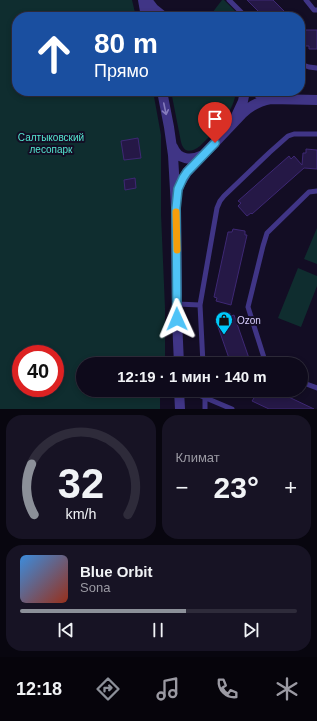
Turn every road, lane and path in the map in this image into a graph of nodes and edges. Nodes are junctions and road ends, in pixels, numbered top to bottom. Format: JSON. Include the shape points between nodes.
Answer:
{"nodes":[{"id":1,"x":143,"y":0,"type":"edge"},
{"id":2,"x":147,"y":0,"type":"edge"},
{"id":3,"x":229,"y":0,"type":"edge"},
{"id":4,"x":306,"y":0,"type":"edge"},
{"id":5,"x":317,"y":10,"type":"edge"},
{"id":6,"x":145,"y":12,"type":"edge"},
{"id":7,"x":158,"y":12,"type":"edge"},
{"id":8,"x":241,"y":12,"type":"edge"},
{"id":9,"x":305,"y":65,"type":"edge"},
{"id":10,"x":317,"y":68,"type":"edge"},
{"id":11,"x":163,"y":96,"type":"edge"},
{"id":12,"x":244,"y":96,"type":"edge"},
{"id":13,"x":262,"y":96,"type":"edge"},
{"id":14,"x":271,"y":99,"type":"junction"},
{"id":15,"x":317,"y":100,"type":"edge"},
{"id":16,"x":169,"y":127,"type":"junction"},
{"id":17,"x":225,"y":132,"type":"junction"},
{"id":18,"x":317,"y":134,"type":"edge"},
{"id":19,"x":206,"y":153,"type":"junction"},
{"id":20,"x":317,"y":191,"type":"edge"},
{"id":21,"x":176,"y":208,"type":"junction"},
{"id":22,"x":177,"y":304,"type":"junction"},
{"id":23,"x":200,"y":305,"type":"junction"},
{"id":24,"x":179,"y":357,"type":"edge"},
{"id":25,"x":203,"y":357,"type":"edge"},
{"id":26,"x":264,"y":357,"type":"edge"},
{"id":27,"x":179,"y":397,"type":"edge"},
{"id":28,"x":205,"y":398,"type":"joint"},
{"id":29,"x":180,"y":409,"type":"edge"},
{"id":30,"x":205,"y":409,"type":"edge"},
{"id":31,"x":232,"y":409,"type":"edge"}],
"edges":[{"from":1,"to":6,"type":"street"},
{"from":2,"to":7,"type":"street"},
{"from":3,"to":8,"type":"lane"},
{"from":4,"to":5,"type":"lane","via":[[314,10]]},
{"from":9,"to":10,"type":"lane"},
{"from":11,"to":16,"type":"street","one_way":true},
{"from":12,"to":17,"type":"street","via":[[238,113]]},
{"from":13,"to":14,"type":"street"},
{"from":14,"to":15,"type":"street"},
{"from":14,"to":17,"type":"street","via":[[247,109]]},
{"from":16,"to":19,"type":"street","via":[[174,150],[181,157],[190,159]]},
{"from":16,"to":21,"type":"street"},
{"from":17,"to":19,"type":"street"},
{"from":18,"to":23,"type":"lane","via":[[288,136],[220,201]]},
{"from":19,"to":21,"type":"street","via":[[183,178],[178,189]]},
{"from":20,"to":26,"type":"lane","via":[[309,192],[267,233],[248,308]]},
{"from":21,"to":22,"type":"street"},
{"from":22,"to":23,"type":"lane"},
{"from":22,"to":24,"type":"street"},
{"from":23,"to":25,"type":"lane"},
{"from":27,"to":29,"type":"street"},
{"from":28,"to":30,"type":"lane"},
{"from":28,"to":31,"type":"lane"}]}
